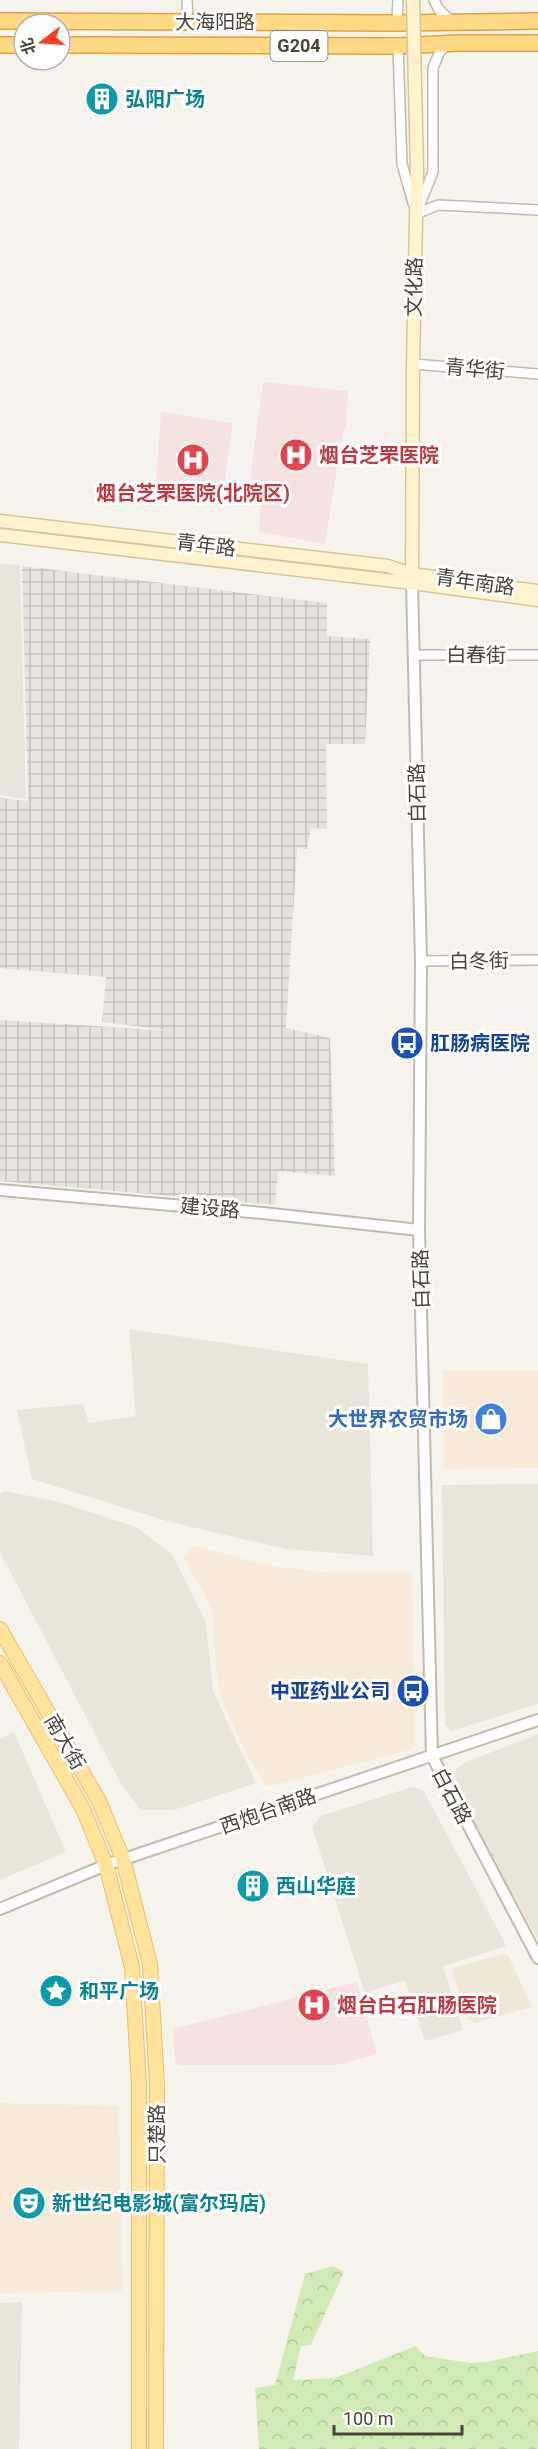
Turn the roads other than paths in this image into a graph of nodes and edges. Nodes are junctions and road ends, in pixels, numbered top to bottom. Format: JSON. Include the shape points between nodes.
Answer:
{"nodes":[{"id":1,"x":187,"y":0,"type":"edge"},
{"id":2,"x":398,"y":0,"type":"edge"},
{"id":3,"x":413,"y":0,"type":"edge"},
{"id":4,"x":434,"y":0,"type":"edge"},
{"id":5,"x":0,"y":21,"type":"edge"},
{"id":6,"x":538,"y":21,"type":"edge"},
{"id":7,"x":188,"y":22,"type":"junction"},
{"id":8,"x":458,"y":22,"type":"junction"},
{"id":9,"x":397,"y":23,"type":"junction"},
{"id":10,"x":459,"y":43,"type":"junction"},
{"id":11,"x":538,"y":43,"type":"edge"},
{"id":12,"x":72,"y":45,"type":"edge"},
{"id":13,"x":398,"y":46,"type":"junction"},
{"id":14,"x":538,"y":210,"type":"edge"},
{"id":15,"x":416,"y":214,"type":"junction"},
{"id":16,"x":412,"y":364,"type":"junction"},
{"id":17,"x":538,"y":374,"type":"edge"},
{"id":18,"x":0,"y":521,"type":"edge"},
{"id":19,"x":0,"y":535,"type":"edge"},
{"id":20,"x":412,"y":578,"type":"junction"},
{"id":21,"x":538,"y":591,"type":"edge"},
{"id":22,"x":538,"y":600,"type":"edge"},
{"id":23,"x":414,"y":655,"type":"junction"},
{"id":24,"x":538,"y":655,"type":"edge"},
{"id":25,"x":538,"y":960,"type":"edge"},
{"id":26,"x":421,"y":961,"type":"junction"},
{"id":27,"x":0,"y":1190,"type":"edge"},
{"id":28,"x":419,"y":1230,"type":"junction"},
{"id":29,"x":0,"y":1629,"type":"edge"},
{"id":30,"x":0,"y":1663,"type":"edge"},
{"id":31,"x":538,"y":1719,"type":"edge"},
{"id":32,"x":432,"y":1756,"type":"junction"},
{"id":33,"x":123,"y":1859,"type":"junction"},
{"id":34,"x":106,"y":1865,"type":"junction"},
{"id":35,"x":0,"y":1909,"type":"edge"},
{"id":36,"x":538,"y":1958,"type":"edge"},
{"id":37,"x":139,"y":2449,"type":"edge"},
{"id":38,"x":156,"y":2449,"type":"edge"}],
"edges":[{"from":1,"to":7,"type":"street"},
{"from":2,"to":9,"type":"street"},
{"from":3,"to":15,"type":"main road","name":"文化路","bridge":true},
{"from":4,"to":8,"type":"street","via":[[444,15]]},
{"from":5,"to":7,"type":"highway","name":"大海阳路","number":"G204"},
{"from":6,"to":8,"type":"highway","name":"大海阳路","number":"G204"},
{"from":7,"to":9,"type":"highway","name":"大海阳路","number":"G204"},
{"from":8,"to":9,"type":"highway","name":"大海阳路","number":"G204"},
{"from":10,"to":11,"type":"highway","name":"大海阳路","number":"G204"},
{"from":10,"to":13,"type":"highway","name":"大海阳路","number":"G204"},
{"from":10,"to":15,"type":"street","via":[[446,46],[435,59],[433,172]]},
{"from":12,"to":13,"type":"highway","name":"大海阳路","number":"G204"},
{"from":13,"to":15,"type":"street","via":[[402,164]]},
{"from":14,"to":15,"type":"street","via":[[438,205]]},
{"from":15,"to":16,"type":"main road","name":"文化路"},
{"from":16,"to":17,"type":"street","name":"青华街"},
{"from":16,"to":20,"type":"main road","name":"文化路"},
{"from":18,"to":20,"type":"main road","name":"青年路","via":[[388,566]]},
{"from":19,"to":20,"type":"main road","name":"青年路"},
{"from":20,"to":21,"type":"main road","name":"青年南路"},
{"from":20,"to":22,"type":"main road","name":"青年南路"},
{"from":20,"to":23,"type":"street","name":"白石路"},
{"from":23,"to":24,"type":"street","name":"白春街"},
{"from":23,"to":26,"type":"street","name":"白石路"},
{"from":25,"to":26,"type":"street","name":"白冬街"},
{"from":26,"to":28,"type":"street","name":"白石路"},
{"from":27,"to":28,"type":"street","name":"建设路"},
{"from":28,"to":32,"type":"street","name":"白石路"},
{"from":29,"to":33,"type":"main road","name":"南大街","via":[[99,1801]]},
{"from":30,"to":34,"type":"main road","name":"南大街","via":[[83,1809]]},
{"from":31,"to":32,"type":"street","name":"西炮台南路"},
{"from":32,"to":33,"type":"street","name":"西炮台南路"},
{"from":32,"to":36,"type":"street","name":"白石路"},
{"from":33,"to":34,"type":"street","name":"西炮台南路"},
{"from":33,"to":38,"type":"main road","name":"只楚路","via":[[150,1964],[156,2062]]},
{"from":34,"to":35,"type":"street","name":"西炮台南路"},
{"from":34,"to":37,"type":"main road","name":"只楚路","via":[[132,1967],[139,2085]]}]}
